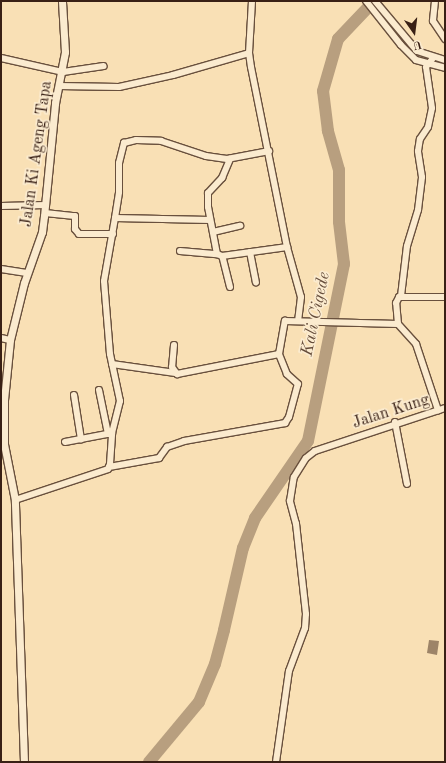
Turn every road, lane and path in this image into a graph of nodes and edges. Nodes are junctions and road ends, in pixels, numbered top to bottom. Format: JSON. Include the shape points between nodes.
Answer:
{"nodes":[{"id":1,"x":62,"y":1,"type":"edge"},
{"id":2,"x":252,"y":1,"type":"edge"},
{"id":3,"x":366,"y":1,"type":"edge"},
{"id":4,"x":375,"y":1,"type":"edge"},
{"id":5,"x":435,"y":1,"type":"edge"},
{"id":6,"x":445,"y":39,"type":"edge"},
{"id":7,"x":249,"y":53,"type":"junction"},
{"id":8,"x":1,"y":58,"type":"edge"},
{"id":9,"x":433,"y":58,"type":"junction"},
{"id":10,"x":445,"y":60,"type":"edge"},
{"id":11,"x":428,"y":64,"type":"junction"},
{"id":12,"x":104,"y":66,"type":"dead end"},
{"id":13,"x":445,"y":68,"type":"edge"},
{"id":14,"x":63,"y":72,"type":"junction"},
{"id":15,"x":59,"y":86,"type":"junction"},
{"id":16,"x":269,"y":151,"type":"junction"},
{"id":17,"x":230,"y":159,"type":"junction"},
{"id":18,"x":46,"y":205,"type":"junction"},
{"id":19,"x":1,"y":206,"type":"edge"},
{"id":20,"x":45,"y":213,"type":"junction"},
{"id":21,"x":115,"y":218,"type":"junction"},
{"id":22,"x":210,"y":220,"type":"junction"},
{"id":23,"x":240,"y":226,"type":"dead end"},
{"id":24,"x":213,"y":232,"type":"junction"},
{"id":25,"x":113,"y":234,"type":"junction"},
{"id":26,"x":287,"y":247,"type":"junction"},
{"id":27,"x":180,"y":251,"type":"dead end"},
{"id":28,"x":250,"y":252,"type":"junction"},
{"id":29,"x":220,"y":255,"type":"junction"},
{"id":30,"x":1,"y":269,"type":"edge"},
{"id":31,"x":27,"y":273,"type":"junction"},
{"id":32,"x":256,"y":282,"type":"dead end"},
{"id":33,"x":230,"y":287,"type":"dead end"},
{"id":34,"x":401,"y":296,"type":"junction"},
{"id":35,"x":445,"y":296,"type":"edge"},
{"id":36,"x":298,"y":321,"type":"junction"},
{"id":37,"x":398,"y":324,"type":"junction"},
{"id":38,"x":1,"y":338,"type":"edge"},
{"id":39,"x":10,"y":340,"type":"junction"},
{"id":40,"x":174,"y":345,"type":"dead end"},
{"id":41,"x":279,"y":354,"type":"junction"},
{"id":42,"x":112,"y":364,"type":"junction"},
{"id":43,"x":175,"y":373,"type":"junction"},
{"id":44,"x":100,"y":390,"type":"dead end"},
{"id":45,"x":74,"y":396,"type":"dead end"},
{"id":46,"x":2,"y":400,"type":"edge"},
{"id":47,"x":445,"y":408,"type":"edge"},
{"id":48,"x":438,"y":410,"type":"junction"},
{"id":49,"x":395,"y":422,"type":"junction"},
{"id":50,"x":110,"y":433,"type":"junction"},
{"id":51,"x":81,"y":439,"type":"junction"},
{"id":52,"x":65,"y":442,"type":"dead end"},
{"id":53,"x":109,"y":467,"type":"junction"},
{"id":54,"x":407,"y":484,"type":"dead end"},
{"id":55,"x":15,"y":500,"type":"junction"},
{"id":56,"x":24,"y":762,"type":"edge"},
{"id":57,"x":276,"y":762,"type":"edge"}],
"edges":[{"from":1,"to":14,"type":"street","name":"Jalan Ki Ageng Tapa","via":[[66,44]]},
{"from":2,"to":7,"type":"street"},
{"from":3,"to":11,"type":"street","via":[[411,55]]},
{"from":4,"to":9,"type":"street","via":[[417,51]]},
{"from":5,"to":6,"type":"street","via":[[434,21]]},
{"from":7,"to":15,"type":"street","via":[[173,75],[119,87]]},
{"from":7,"to":16,"type":"street"},
{"from":8,"to":14,"type":"street"},
{"from":9,"to":10,"type":"street"},
{"from":9,"to":11,"type":"street"},
{"from":11,"to":13,"type":"street"},
{"from":11,"to":34,"type":"street","via":[[426,73],[432,108],[428,127],[420,139],[418,151],[422,176],[418,210],[407,246]]},
{"from":12,"to":14,"type":"street"},
{"from":14,"to":15,"type":"street","name":"Jalan Ki Ageng Tapa"},
{"from":15,"to":18,"type":"street","name":"Jalan Ki Ageng Tapa","via":[[51,136]]},
{"from":16,"to":17,"type":"street"},
{"from":16,"to":26,"type":"street"},
{"from":17,"to":21,"type":"street","via":[[206,156],[161,141],[125,142],[119,163]]},
{"from":17,"to":22,"type":"street","via":[[222,178],[208,193]]},
{"from":18,"to":19,"type":"street"},
{"from":18,"to":20,"type":"street","name":"Jalan Ki Ageng Tapa"},
{"from":20,"to":25,"type":"street","via":[[75,216],[75,229],[79,234]]},
{"from":20,"to":31,"type":"street","name":"Jalan Ki Ageng Tapa","via":[[42,232]]},
{"from":21,"to":22,"type":"street"},
{"from":21,"to":25,"type":"street"},
{"from":22,"to":24,"type":"street"},
{"from":23,"to":24,"type":"street"},
{"from":24,"to":29,"type":"street"},
{"from":25,"to":42,"type":"street","via":[[104,281]]},
{"from":26,"to":28,"type":"street"},
{"from":26,"to":36,"type":"street","via":[[301,297]]},
{"from":27,"to":29,"type":"street"},
{"from":28,"to":29,"type":"street"},
{"from":28,"to":32,"type":"street"},
{"from":29,"to":33,"type":"street"},
{"from":30,"to":31,"type":"street"},
{"from":31,"to":39,"type":"street","name":"Jalan Ki Ageng Tapa"},
{"from":34,"to":35,"type":"street"},
{"from":34,"to":37,"type":"street","via":[[396,303]]},
{"from":36,"to":37,"type":"street"},
{"from":36,"to":41,"type":"street","via":[[284,321]]},
{"from":37,"to":48,"type":"street","via":[[416,344]]},
{"from":38,"to":39,"type":"street"},
{"from":39,"to":46,"type":"street","name":"Jalan Ki Ageng Tapa"},
{"from":40,"to":43,"type":"street","via":[[172,367]]},
{"from":41,"to":43,"type":"street"},
{"from":41,"to":53,"type":"street","via":[[287,374],[298,384],[285,423],[184,441],[167,447],[159,458]]},
{"from":42,"to":43,"type":"street"},
{"from":42,"to":50,"type":"street","via":[[120,401]]},
{"from":44,"to":50,"type":"street"},
{"from":45,"to":51,"type":"street"},
{"from":46,"to":55,"type":"street","name":"Jalan Ki Ageng Tapa","via":[[4,444]]},
{"from":47,"to":48,"type":"street","name":"Jalan Kung"},
{"from":48,"to":49,"type":"street","name":"Jalan Kung"},
{"from":49,"to":54,"type":"street"},
{"from":49,"to":57,"type":"street","name":"Jalan Kung","via":[[311,455],[294,476],[290,501],[296,524],[306,614],[304,628],[289,671]]},
{"from":50,"to":51,"type":"street"},
{"from":50,"to":53,"type":"street"},
{"from":51,"to":52,"type":"street"},
{"from":53,"to":55,"type":"street"},
{"from":55,"to":56,"type":"street","name":"Jalan Ki Ageng Tapa"}]}
